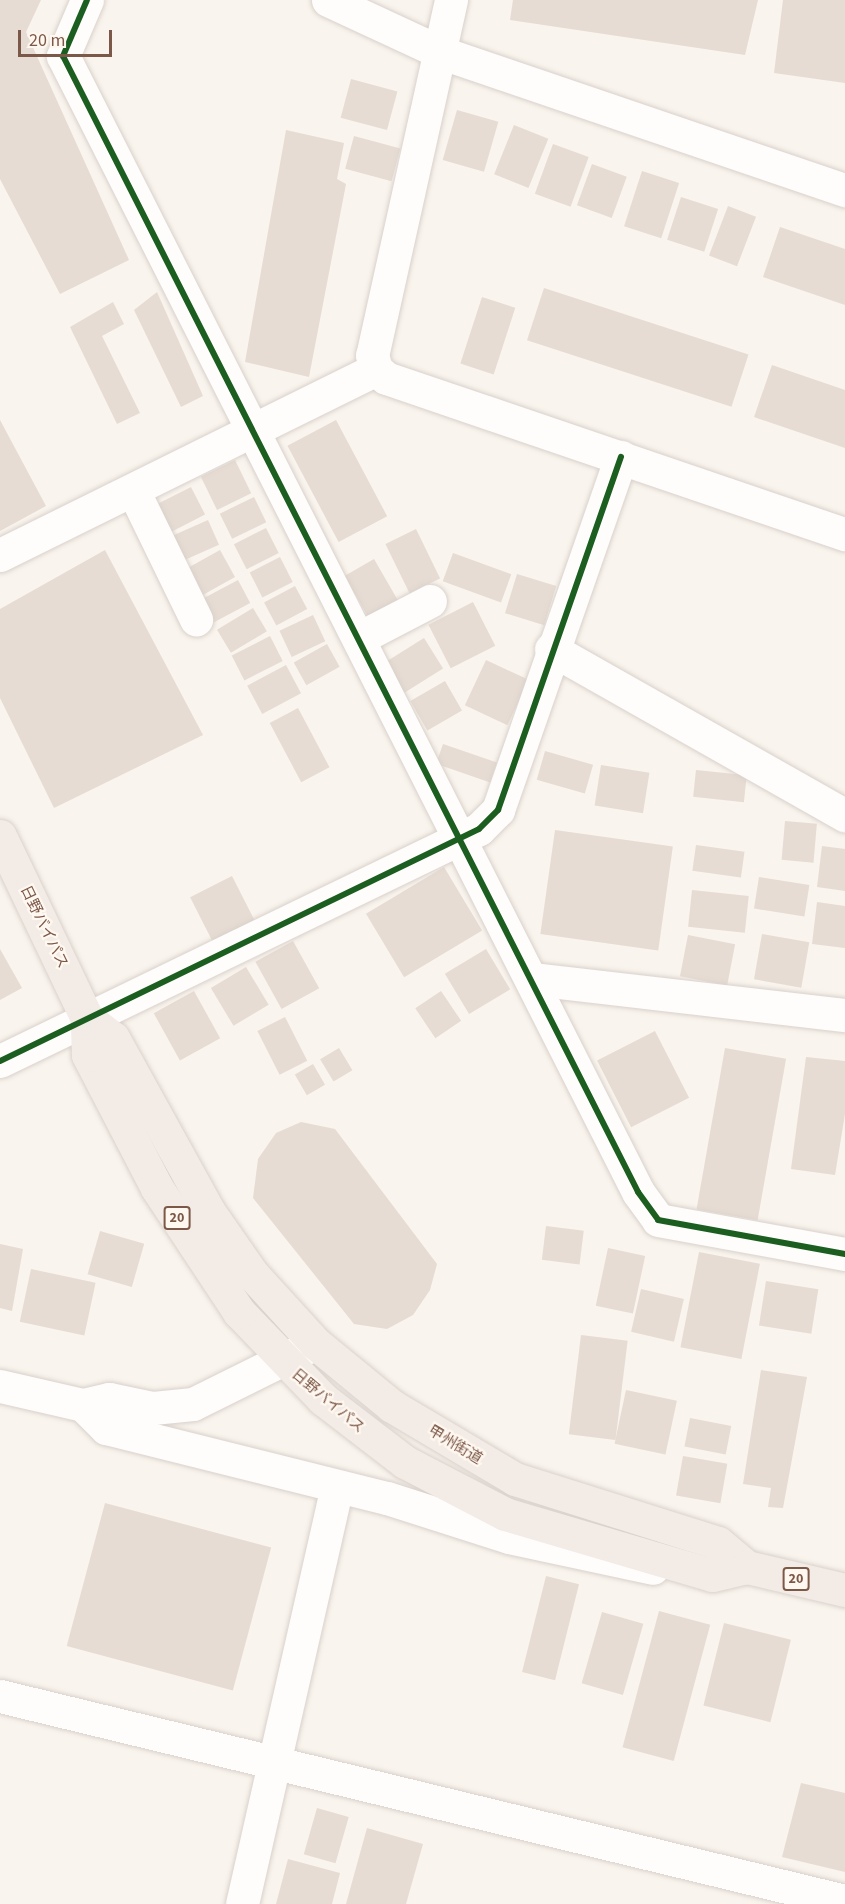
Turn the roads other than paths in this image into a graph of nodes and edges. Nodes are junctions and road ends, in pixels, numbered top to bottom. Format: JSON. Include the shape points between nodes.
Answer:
{"nodes":[{"id":1,"x":87,"y":0,"type":"edge"},
{"id":2,"x":328,"y":0,"type":"edge"},
{"id":3,"x":452,"y":0,"type":"edge"},
{"id":4,"x":442,"y":53,"type":"junction"},
{"id":5,"x":845,"y":190,"type":"edge"},
{"id":6,"x":376,"y":369,"type":"junction"},
{"id":7,"x":254,"y":430,"type":"junction"},
{"id":8,"x":621,"y":457,"type":"junction"},
{"id":9,"x":133,"y":490,"type":"junction"},
{"id":10,"x":845,"y":534,"type":"edge"},
{"id":11,"x":0,"y":555,"type":"edge"},
{"id":12,"x":430,"y":601,"type":"dead end"},
{"id":13,"x":196,"y":619,"type":"dead end"},
{"id":14,"x":360,"y":638,"type":"junction"},
{"id":15,"x":551,"y":650,"type":"junction"},
{"id":16,"x":845,"y":815,"type":"edge"},
{"id":17,"x":0,"y":836,"type":"edge"},
{"id":18,"x":461,"y":838,"type":"junction"},
{"id":19,"x":533,"y":979,"type":"junction"},
{"id":20,"x":845,"y":1015,"type":"edge"},
{"id":21,"x":87,"y":1018,"type":"junction"},
{"id":22,"x":0,"y":1062,"type":"edge"},
{"id":23,"x":845,"y":1254,"type":"edge"},
{"id":24,"x":315,"y":1343,"type":"junction"},
{"id":25,"x":282,"y":1362,"type":"junction"},
{"id":26,"x":0,"y":1386,"type":"edge"},
{"id":27,"x":83,"y":1405,"type":"junction"},
{"id":28,"x":337,"y":1487,"type":"junction"},
{"id":29,"x":671,"y":1564,"type":"junction"},
{"id":30,"x":747,"y":1567,"type":"junction"},
{"id":31,"x":845,"y":1590,"type":"edge"},
{"id":32,"x":0,"y":1696,"type":"edge"},
{"id":33,"x":276,"y":1762,"type":"junction"},
{"id":34,"x":845,"y":1901,"type":"edge"},
{"id":35,"x":242,"y":1904,"type":"edge"}],
"edges":[{"from":1,"to":7,"type":"street","via":[[63,56]]},
{"from":2,"to":4,"type":"street"},
{"from":3,"to":4,"type":"street"},
{"from":4,"to":5,"type":"street"},
{"from":4,"to":6,"type":"street","via":[[372,355]]},
{"from":6,"to":7,"type":"street"},
{"from":6,"to":8,"type":"street","via":[[387,378]]},
{"from":7,"to":9,"type":"street"},
{"from":7,"to":14,"type":"street"},
{"from":8,"to":10,"type":"street"},
{"from":8,"to":15,"type":"street"},
{"from":9,"to":11,"type":"street"},
{"from":9,"to":13,"type":"street"},
{"from":12,"to":14,"type":"street"},
{"from":14,"to":18,"type":"street"},
{"from":15,"to":16,"type":"street"},
{"from":15,"to":18,"type":"street","via":[[498,810]]},
{"from":17,"to":21,"type":"highway","name":"日野バイパス","number":"20"},
{"from":18,"to":19,"type":"street"},
{"from":18,"to":21,"type":"street"},
{"from":19,"to":20,"type":"street"},
{"from":19,"to":23,"type":"street","via":[[597,1115],[658,1220]]},
{"from":21,"to":22,"type":"street"},
{"from":21,"to":24,"type":"highway","name":"日野バイパス","number":"20","via":[[113,1038],[209,1212],[254,1275]]},
{"from":21,"to":25,"type":"highway","name":"日野バイパス","number":"20","via":[[88,1055],[157,1188],[234,1304]]},
{"from":24,"to":25,"type":"street"},
{"from":24,"to":30,"type":"highway","name":"甲州街道","number":"20","via":[[392,1406],[505,1474],[718,1543]]},
{"from":25,"to":27,"type":"street","via":[[193,1404],[153,1408],[109,1399]]},
{"from":25,"to":29,"type":"highway","name":"日野バイパス","number":"20","via":[[367,1434],[443,1485],[505,1514]]},
{"from":26,"to":27,"type":"street"},
{"from":27,"to":28,"type":"street","via":[[106,1428]]},
{"from":28,"to":29,"type":"street","via":[[643,1570]]},
{"from":28,"to":33,"type":"street"},
{"from":29,"to":30,"type":"highway","name":"日野バイパス","number":"20","via":[[712,1575]]},
{"from":30,"to":31,"type":"highway","name":"甲州街道","number":"20"},
{"from":32,"to":33,"type":"street"},
{"from":33,"to":34,"type":"street"},
{"from":33,"to":35,"type":"street"}]}
